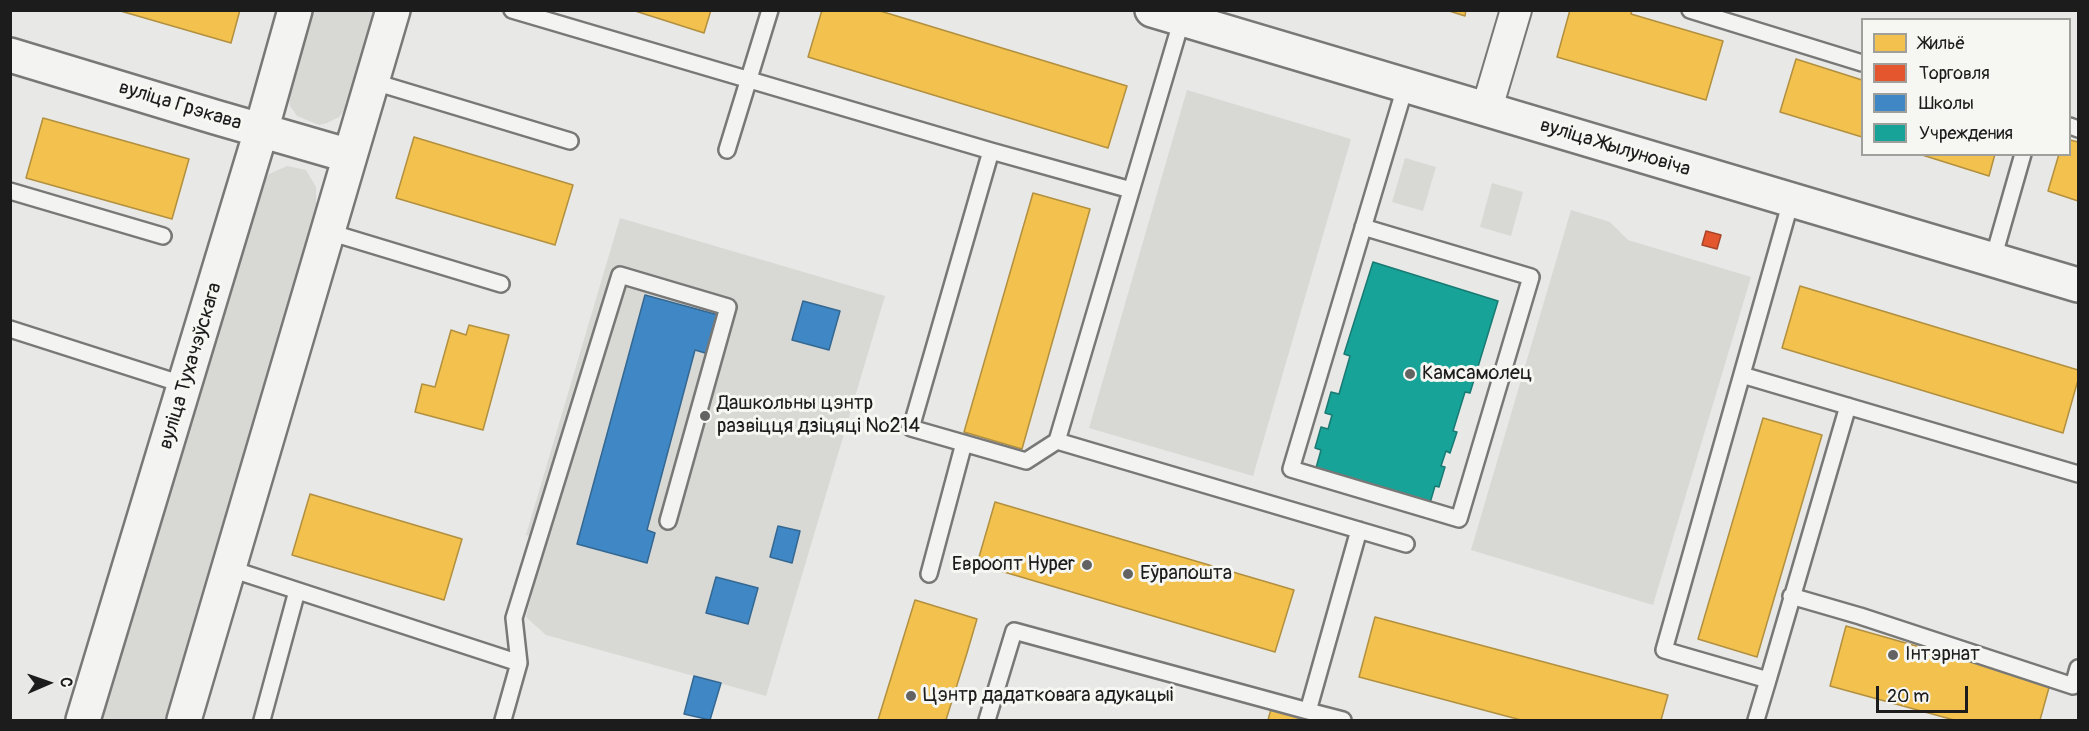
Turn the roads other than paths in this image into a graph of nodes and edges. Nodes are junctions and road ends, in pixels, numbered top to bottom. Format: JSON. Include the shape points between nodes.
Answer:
{"nodes":[{"id":1,"x":295,"y":10,"type":"edge"},
{"id":2,"x":393,"y":10,"type":"edge"},
{"id":3,"x":512,"y":10,"type":"edge"},
{"id":4,"x":770,"y":10,"type":"edge"},
{"id":5,"x":1516,"y":10,"type":"edge"},
{"id":6,"x":1690,"y":10,"type":"edge"},
{"id":7,"x":1167,"y":15,"type":"edge"},
{"id":8,"x":10,"y":55,"type":"edge"},
{"id":9,"x":1861,"y":62,"type":"edge"},
{"id":10,"x":749,"y":80,"type":"junction"},
{"id":11,"x":371,"y":81,"type":"junction"},
{"id":12,"x":1406,"y":84,"type":"junction"},
{"id":13,"x":1487,"y":108,"type":"junction"},
{"id":14,"x":261,"y":131,"type":"junction"},
{"id":15,"x":570,"y":141,"type":"dead end"},
{"id":16,"x":727,"y":150,"type":"dead end"},
{"id":17,"x":991,"y":151,"type":"junction"},
{"id":18,"x":350,"y":156,"type":"junction"},
{"id":19,"x":2023,"y":156,"type":"edge"},
{"id":20,"x":1131,"y":190,"type":"junction"},
{"id":21,"x":10,"y":191,"type":"edge"},
{"id":22,"x":1791,"y":201,"type":"junction"},
{"id":23,"x":1363,"y":227,"type":"junction"},
{"id":24,"x":329,"y":232,"type":"junction"},
{"id":25,"x":163,"y":236,"type":"dead end"},
{"id":26,"x":1992,"y":259,"type":"junction"},
{"id":27,"x":501,"y":284,"type":"dead end"},
{"id":28,"x":2079,"y":285,"type":"edge"},
{"id":29,"x":10,"y":329,"type":"edge"},
{"id":30,"x":1742,"y":375,"type":"junction"},
{"id":31,"x":185,"y":385,"type":"junction"},
{"id":32,"x":1848,"y":406,"type":"junction"},
{"id":33,"x":1057,"y":441,"type":"junction"},
{"id":34,"x":964,"y":443,"type":"junction"},
{"id":35,"x":2079,"y":474,"type":"edge"},
{"id":36,"x":668,"y":521,"type":"dead end"},
{"id":37,"x":1359,"y":531,"type":"junction"},
{"id":38,"x":1406,"y":544,"type":"dead end"},
{"id":39,"x":228,"y":568,"type":"junction"},
{"id":40,"x":929,"y":574,"type":"dead end"},
{"id":41,"x":297,"y":591,"type":"junction"},
{"id":42,"x":1791,"y":596,"type":"junction"},
{"id":43,"x":519,"y":663,"type":"junction"},
{"id":44,"x":2079,"y":668,"type":"edge"},
{"id":45,"x":1768,"y":680,"type":"junction"},
{"id":46,"x":1308,"y":711,"type":"junction"},
{"id":47,"x":83,"y":720,"type":"edge"},
{"id":48,"x":184,"y":720,"type":"edge"},
{"id":49,"x":262,"y":720,"type":"edge"},
{"id":50,"x":503,"y":720,"type":"edge"},
{"id":51,"x":987,"y":720,"type":"edge"},
{"id":52,"x":1343,"y":720,"type":"edge"},
{"id":53,"x":1756,"y":720,"type":"edge"}],
"edges":[{"from":1,"to":14,"type":"main road","name":"вуліца Тухачэўскага"},
{"from":2,"to":11,"type":"main road"},
{"from":3,"to":10,"type":"lane"},
{"from":4,"to":10,"type":"lane"},
{"from":5,"to":13,"type":"street"},
{"from":6,"to":9,"type":"lane"},
{"from":7,"to":12,"type":"main road","name":"вуліца Жылуновіча"},
{"from":7,"to":20,"type":"lane"},
{"from":8,"to":14,"type":"main road","name":"вуліца Грэкава"},
{"from":10,"to":16,"type":"lane"},
{"from":10,"to":17,"type":"lane"},
{"from":11,"to":15,"type":"lane"},
{"from":11,"to":18,"type":"main road"},
{"from":12,"to":13,"type":"main road","name":"вуліца Жылуновіча"},
{"from":12,"to":23,"type":"lane"},
{"from":13,"to":22,"type":"main road","name":"вуліца Жылуновіча"},
{"from":14,"to":18,"type":"main road","name":"вуліца Грэкава"},
{"from":14,"to":31,"type":"main road","name":"вуліца Тухачэўскага"},
{"from":17,"to":20,"type":"lane"},
{"from":17,"to":34,"type":"lane","via":[[911,428]]},
{"from":18,"to":24,"type":"main road"},
{"from":19,"to":26,"type":"lane"},
{"from":20,"to":33,"type":"lane"},
{"from":21,"to":25,"type":"lane"},
{"from":22,"to":26,"type":"main road","name":"вуліца Жылуновіча"},
{"from":22,"to":30,"type":"lane"},
{"from":23,"to":23,"type":"lane","via":[[1291,469],[1459,519],[1531,277]]},
{"from":24,"to":27,"type":"lane"},
{"from":24,"to":39,"type":"main road"},
{"from":26,"to":28,"type":"main road","name":"вуліца Жылуновіча"},
{"from":29,"to":31,"type":"lane"},
{"from":30,"to":32,"type":"lane"},
{"from":30,"to":45,"type":"lane","via":[[1664,650]]},
{"from":31,"to":47,"type":"main road","name":"вуліца Тухачэўскага"},
{"from":32,"to":35,"type":"lane"},
{"from":32,"to":42,"type":"lane"},
{"from":33,"to":34,"type":"lane","via":[[1026,461]]},
{"from":33,"to":37,"type":"lane"},
{"from":34,"to":40,"type":"lane"},
{"from":36,"to":43,"type":"lane","via":[[728,308],[620,275],[514,618]]},
{"from":37,"to":38,"type":"lane"},
{"from":37,"to":46,"type":"lane"},
{"from":39,"to":41,"type":"lane"},
{"from":39,"to":48,"type":"main road"},
{"from":41,"to":43,"type":"lane"},
{"from":41,"to":49,"type":"lane"},
{"from":42,"to":44,"type":"lane","via":[[2073,686]]},
{"from":42,"to":45,"type":"lane"},
{"from":43,"to":50,"type":"lane"},
{"from":45,"to":53,"type":"lane"},
{"from":46,"to":51,"type":"lane","via":[[1014,632]]},
{"from":46,"to":52,"type":"lane"}]}
